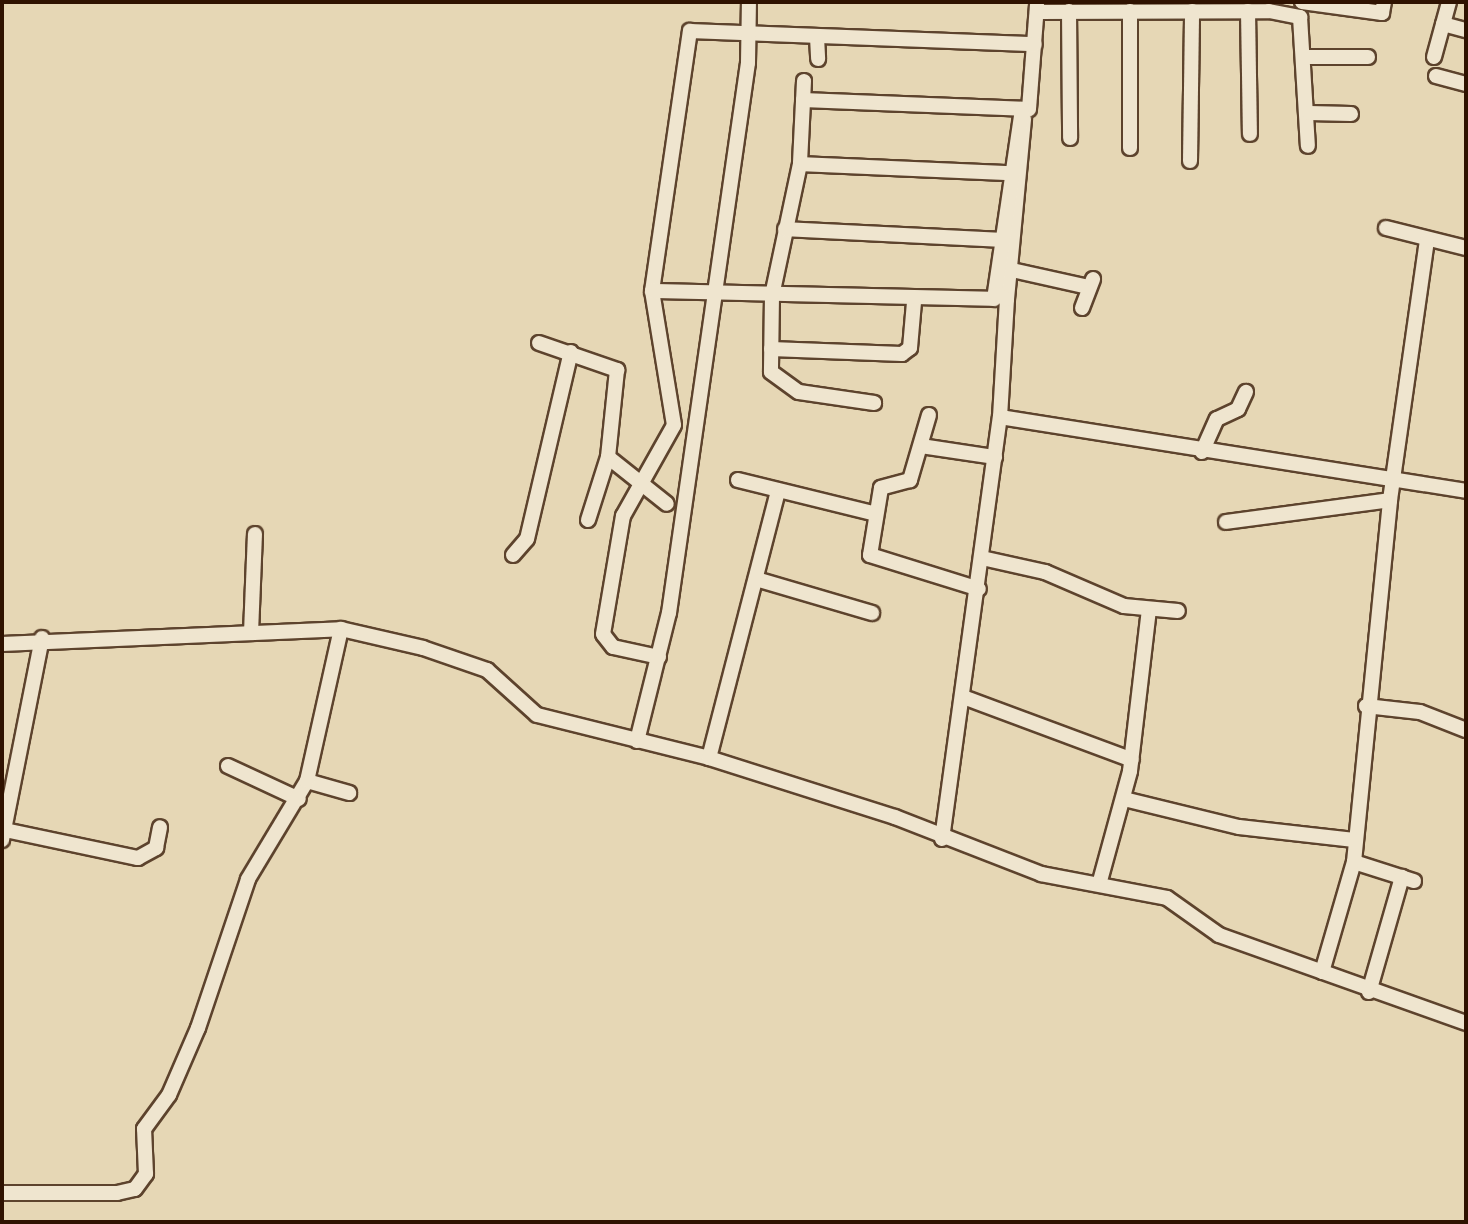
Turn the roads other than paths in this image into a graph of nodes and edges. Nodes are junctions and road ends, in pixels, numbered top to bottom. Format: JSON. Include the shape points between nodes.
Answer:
{"nodes":[{"id":1,"x":749,"y":2,"type":"edge"},
{"id":2,"x":1302,"y":2,"type":"edge"},
{"id":3,"x":1384,"y":2,"type":"edge"},
{"id":4,"x":1449,"y":2,"type":"edge"},
{"id":5,"x":1159,"y":6,"type":"edge"},
{"id":6,"x":1037,"y":7,"type":"edge"},
{"id":7,"x":1288,"y":8,"type":"edge"},
{"id":8,"x":1069,"y":11,"type":"junction"},
{"id":9,"x":1130,"y":11,"type":"junction"},
{"id":10,"x":1192,"y":11,"type":"junction"},
{"id":11,"x":1248,"y":11,"type":"junction"},
{"id":12,"x":1443,"y":24,"type":"junction"},
{"id":13,"x":1466,"y":30,"type":"edge"},
{"id":14,"x":750,"y":34,"type":"junction"},
{"id":15,"x":817,"y":37,"type":"junction"},
{"id":16,"x":1035,"y":44,"type":"junction"},
{"id":17,"x":1308,"y":57,"type":"junction"},
{"id":18,"x":1368,"y":57,"type":"dead end"},
{"id":19,"x":1434,"y":57,"type":"dead end"},
{"id":20,"x":818,"y":59,"type":"dead end"},
{"id":21,"x":1436,"y":76,"type":"dead end"},
{"id":22,"x":804,"y":81,"type":"dead end"},
{"id":23,"x":1466,"y":84,"type":"edge"},
{"id":24,"x":803,"y":100,"type":"junction"},
{"id":25,"x":1022,"y":112,"type":"junction"},
{"id":26,"x":1309,"y":113,"type":"junction"},
{"id":27,"x":1351,"y":114,"type":"dead end"},
{"id":28,"x":1250,"y":134,"type":"dead end"},
{"id":29,"x":1070,"y":138,"type":"dead end"},
{"id":30,"x":1308,"y":146,"type":"dead end"},
{"id":31,"x":1130,"y":148,"type":"dead end"},
{"id":32,"x":1190,"y":161,"type":"dead end"},
{"id":33,"x":800,"y":164,"type":"junction"},
{"id":34,"x":1010,"y":173,"type":"junction"},
{"id":35,"x":1386,"y":228,"type":"dead end"},
{"id":36,"x":785,"y":229,"type":"junction"},
{"id":37,"x":1002,"y":240,"type":"junction"},
{"id":38,"x":1427,"y":241,"type":"junction"},
{"id":39,"x":1466,"y":248,"type":"edge"},
{"id":40,"x":1005,"y":268,"type":"junction"},
{"id":41,"x":652,"y":291,"type":"junction"},
{"id":42,"x":713,"y":292,"type":"junction"},
{"id":43,"x":772,"y":296,"type":"junction"},
{"id":44,"x":1002,"y":296,"type":"junction"},
{"id":45,"x":914,"y":302,"type":"junction"},
{"id":46,"x":1082,"y":308,"type":"dead end"},
{"id":47,"x":539,"y":343,"type":"dead end"},
{"id":48,"x":771,"y":349,"type":"junction"},
{"id":49,"x":571,"y":352,"type":"junction"},
{"id":50,"x":1246,"y":392,"type":"dead end"},
{"id":51,"x":874,"y":403,"type":"dead end"},
{"id":52,"x":929,"y":415,"type":"dead end"},
{"id":53,"x":1000,"y":417,"type":"junction"},
{"id":54,"x":674,"y":425,"type":"junction"},
{"id":55,"x":695,"y":425,"type":"junction"},
{"id":56,"x":921,"y":446,"type":"junction"},
{"id":57,"x":1202,"y":452,"type":"junction"},
{"id":58,"x":608,"y":457,"type":"junction"},
{"id":59,"x":995,"y":457,"type":"junction"},
{"id":60,"x":738,"y":480,"type":"dead end"},
{"id":61,"x":1392,"y":481,"type":"junction"},
{"id":62,"x":639,"y":486,"type":"junction"},
{"id":63,"x":778,"y":491,"type":"junction"},
{"id":64,"x":1466,"y":491,"type":"edge"},
{"id":65,"x":1390,"y":500,"type":"junction"},
{"id":66,"x":630,"y":502,"type":"junction"},
{"id":67,"x":667,"y":504,"type":"junction"},
{"id":68,"x":684,"y":506,"type":"junction"},
{"id":69,"x":876,"y":514,"type":"junction"},
{"id":70,"x":588,"y":520,"type":"dead end"},
{"id":71,"x":1226,"y":522,"type":"dead end"},
{"id":72,"x":255,"y":534,"type":"dead end"},
{"id":73,"x":513,"y":555,"type":"dead end"},
{"id":74,"x":982,"y":558,"type":"junction"},
{"id":75,"x":756,"y":579,"type":"junction"},
{"id":76,"x":979,"y":589,"type":"junction"},
{"id":77,"x":1149,"y":610,"type":"junction"},
{"id":78,"x":1178,"y":611,"type":"dead end"},
{"id":79,"x":872,"y":613,"type":"dead end"},
{"id":80,"x":341,"y":629,"type":"junction"},
{"id":81,"x":251,"y":633,"type":"junction"},
{"id":82,"x":42,"y":638,"type":"junction"},
{"id":83,"x":2,"y":644,"type":"edge"},
{"id":84,"x":659,"y":657,"type":"junction"},
{"id":85,"x":963,"y":697,"type":"junction"},
{"id":86,"x":1366,"y":706,"type":"junction"},
{"id":87,"x":1466,"y":730,"type":"edge"},
{"id":88,"x":637,"y":741,"type":"junction"},
{"id":89,"x":709,"y":758,"type":"junction"},
{"id":90,"x":1132,"y":760,"type":"junction"},
{"id":91,"x":228,"y":766,"type":"dead end"},
{"id":92,"x":307,"y":781,"type":"junction"},
{"id":93,"x":349,"y":793,"type":"dead end"},
{"id":94,"x":299,"y":799,"type":"junction"},
{"id":95,"x":1124,"y":799,"type":"junction"},
{"id":96,"x":160,"y":827,"type":"dead end"},
{"id":97,"x":3,"y":832,"type":"edge"},
{"id":98,"x":942,"y":839,"type":"junction"},
{"id":99,"x":1354,"y":840,"type":"junction"},
{"id":100,"x":1354,"y":862,"type":"junction"},
{"id":101,"x":1100,"y":881,"type":"junction"},
{"id":102,"x":1322,"y":972,"type":"junction"},
{"id":103,"x":1369,"y":992,"type":"junction"},
{"id":104,"x":1466,"y":1023,"type":"edge"},
{"id":105,"x":2,"y":1193,"type":"edge"}],
"edges":[{"from":1,"to":14,"type":"street"},
{"from":2,"to":3,"type":"street","via":[[1382,13]]},
{"from":4,"to":12,"type":"street"},
{"from":5,"to":9,"type":"street"},
{"from":5,"to":10,"type":"street"},
{"from":6,"to":8,"type":"street"},
{"from":6,"to":16,"type":"street"},
{"from":7,"to":11,"type":"street"},
{"from":7,"to":17,"type":"street","via":[[1305,21]]},
{"from":8,"to":9,"type":"street"},
{"from":8,"to":29,"type":"street"},
{"from":9,"to":31,"type":"street"},
{"from":10,"to":11,"type":"street"},
{"from":10,"to":32,"type":"street"},
{"from":11,"to":28,"type":"street"},
{"from":12,"to":13,"type":"street"},
{"from":12,"to":19,"type":"street"},
{"from":14,"to":15,"type":"street"},
{"from":14,"to":41,"type":"street","via":[[688,33]]},
{"from":14,"to":42,"type":"street"},
{"from":15,"to":16,"type":"street"},
{"from":15,"to":20,"type":"street"},
{"from":16,"to":25,"type":"street","via":[[1035,96]]},
{"from":17,"to":18,"type":"street"},
{"from":17,"to":26,"type":"street"},
{"from":21,"to":23,"type":"street"},
{"from":22,"to":24,"type":"street"},
{"from":24,"to":25,"type":"street"},
{"from":24,"to":33,"type":"street"},
{"from":25,"to":34,"type":"street"},
{"from":25,"to":40,"type":"street"},
{"from":26,"to":27,"type":"street"},
{"from":26,"to":30,"type":"street"},
{"from":33,"to":34,"type":"street"},
{"from":33,"to":36,"type":"street"},
{"from":34,"to":37,"type":"street"},
{"from":35,"to":38,"type":"street"},
{"from":36,"to":37,"type":"street"},
{"from":36,"to":43,"type":"street"},
{"from":37,"to":40,"type":"street"},
{"from":38,"to":39,"type":"street"},
{"from":38,"to":61,"type":"street"},
{"from":40,"to":44,"type":"street"},
{"from":40,"to":46,"type":"street","via":[[1091,283]]},
{"from":41,"to":42,"type":"street"},
{"from":41,"to":54,"type":"street"},
{"from":42,"to":43,"type":"street"},
{"from":42,"to":55,"type":"street"},
{"from":43,"to":45,"type":"street"},
{"from":43,"to":48,"type":"street"},
{"from":44,"to":45,"type":"street","via":[[986,302]]},
{"from":44,"to":53,"type":"street"},
{"from":45,"to":48,"type":"street","via":[[910,348],[902,354]]},
{"from":47,"to":49,"type":"street"},
{"from":48,"to":51,"type":"street","via":[[771,372],[782,387]]},
{"from":49,"to":58,"type":"street","via":[[617,370]]},
{"from":49,"to":73,"type":"street","via":[[527,539]]},
{"from":50,"to":57,"type":"street","via":[[1238,409],[1217,419]]},
{"from":52,"to":56,"type":"street"},
{"from":53,"to":57,"type":"street"},
{"from":53,"to":59,"type":"street"},
{"from":54,"to":55,"type":"street"},
{"from":54,"to":62,"type":"street"},
{"from":55,"to":68,"type":"street"},
{"from":56,"to":59,"type":"street"},
{"from":56,"to":69,"type":"street","via":[[910,480],[881,488]]},
{"from":57,"to":61,"type":"street"},
{"from":58,"to":62,"type":"street"},
{"from":58,"to":70,"type":"street"},
{"from":59,"to":74,"type":"street"},
{"from":60,"to":63,"type":"street"},
{"from":61,"to":64,"type":"street"},
{"from":61,"to":65,"type":"street"},
{"from":62,"to":66,"type":"street"},
{"from":62,"to":67,"type":"street"},
{"from":63,"to":69,"type":"street"},
{"from":63,"to":75,"type":"street"},
{"from":65,"to":71,"type":"street"},
{"from":65,"to":86,"type":"street"},
{"from":66,"to":67,"type":"street"},
{"from":66,"to":84,"type":"street","via":[[603,634],[617,648]]},
{"from":67,"to":68,"type":"street"},
{"from":68,"to":84,"type":"street"},
{"from":69,"to":76,"type":"street","via":[[871,561]]},
{"from":72,"to":81,"type":"street"},
{"from":74,"to":76,"type":"street"},
{"from":74,"to":77,"type":"street"},
{"from":75,"to":79,"type":"street"},
{"from":75,"to":89,"type":"street"},
{"from":76,"to":85,"type":"street"},
{"from":77,"to":78,"type":"street"},
{"from":77,"to":90,"type":"street"},
{"from":80,"to":81,"type":"street"},
{"from":80,"to":88,"type":"street","via":[[487,670],[537,715]]},
{"from":80,"to":92,"type":"street"},
{"from":81,"to":82,"type":"street"},
{"from":82,"to":83,"type":"street"},
{"from":82,"to":97,"type":"street"},
{"from":84,"to":88,"type":"street"},
{"from":85,"to":90,"type":"street"},
{"from":85,"to":98,"type":"street"},
{"from":86,"to":87,"type":"street","via":[[1420,712]]},
{"from":86,"to":99,"type":"street"},
{"from":88,"to":89,"type":"street"},
{"from":89,"to":98,"type":"street"},
{"from":90,"to":95,"type":"street"},
{"from":91,"to":94,"type":"street"},
{"from":92,"to":93,"type":"street"},
{"from":92,"to":94,"type":"street"},
{"from":94,"to":105,"type":"street","via":[[248,879],[198,1028],[169,1095],[144,1129],[146,1174],[139,1185],[117,1193]]},
{"from":95,"to":99,"type":"street","via":[[1239,827]]},
{"from":95,"to":101,"type":"street"},
{"from":96,"to":97,"type":"street","via":[[156,848],[138,858]]},
{"from":98,"to":101,"type":"street","via":[[1041,874]]},
{"from":99,"to":100,"type":"street"},
{"from":100,"to":102,"type":"street"},
{"from":100,"to":103,"type":"street","via":[[1408,879]]},
{"from":101,"to":102,"type":"street","via":[[1167,898],[1219,935]]},
{"from":102,"to":103,"type":"street"},
{"from":103,"to":104,"type":"street"}]}
